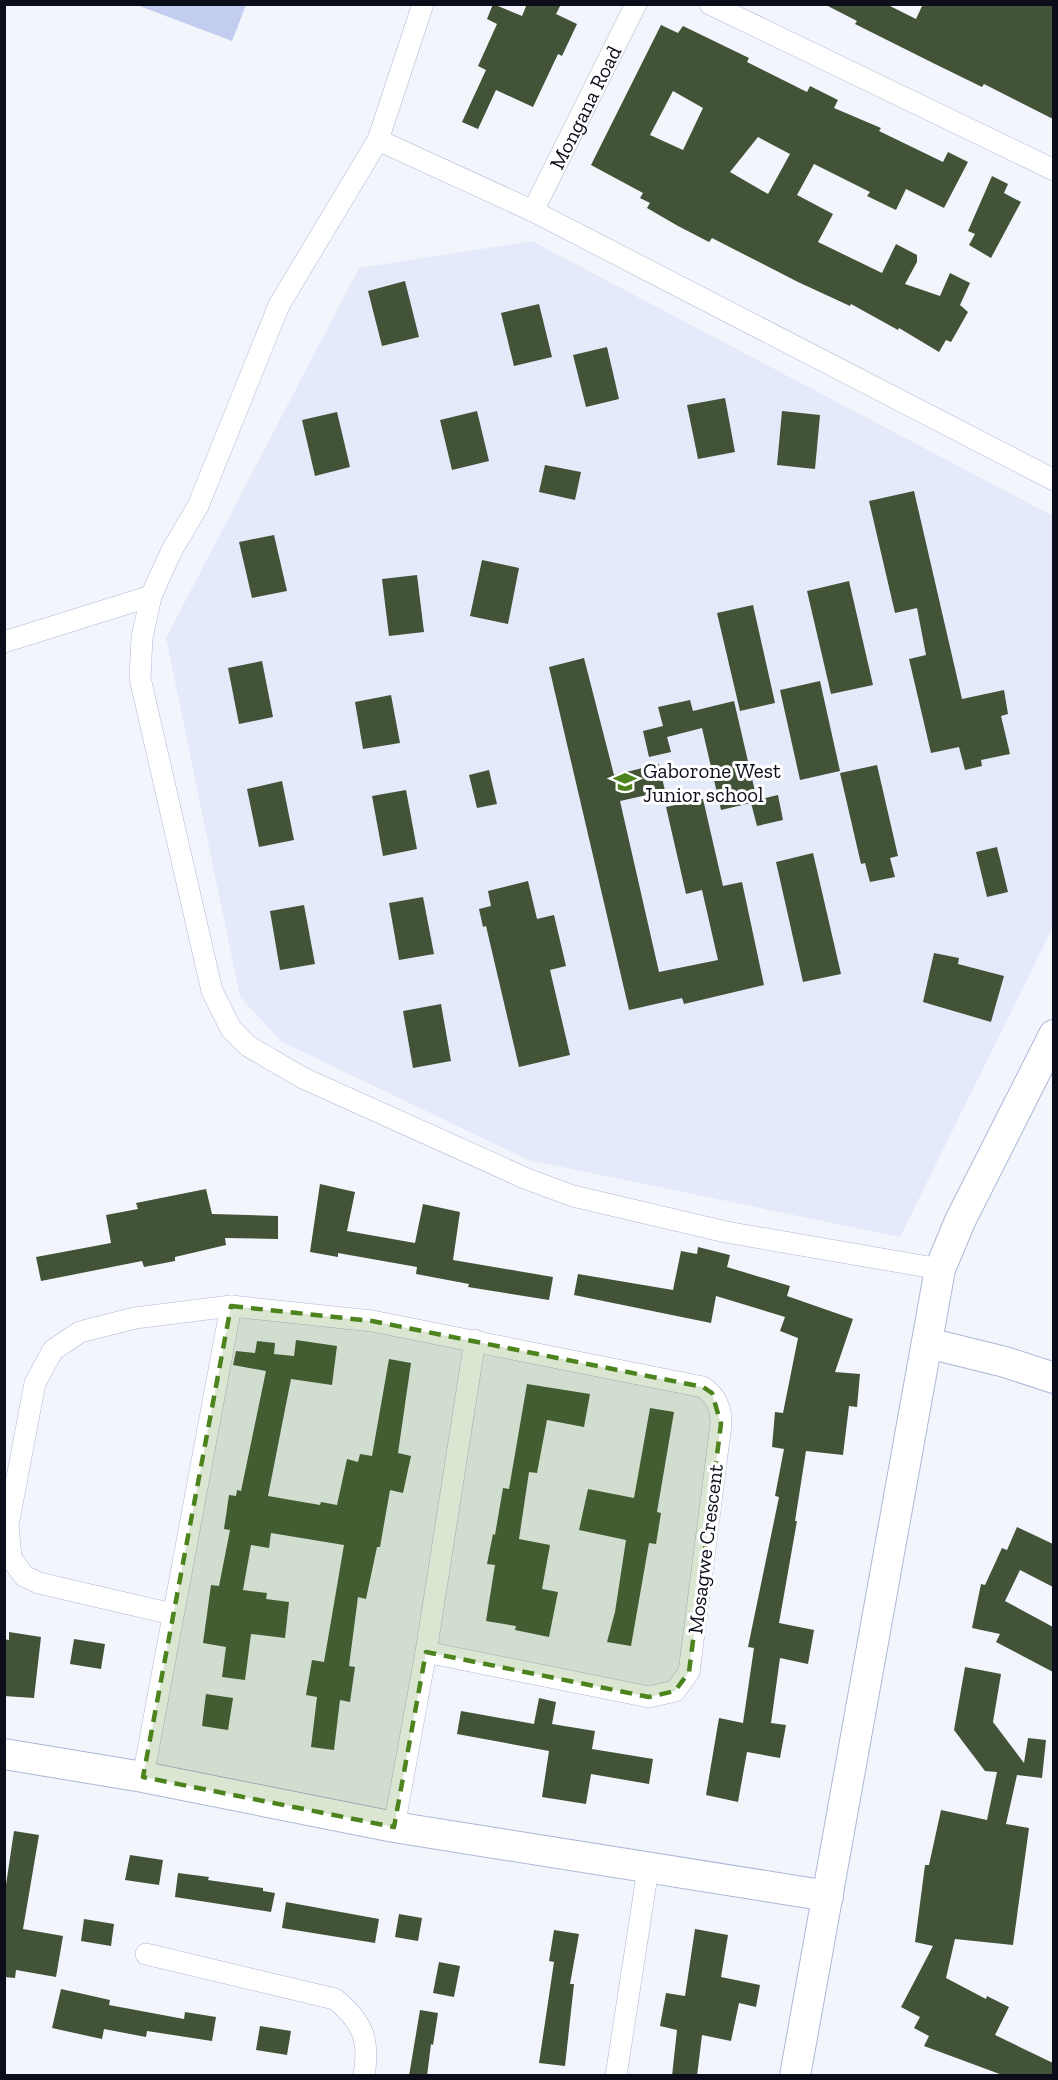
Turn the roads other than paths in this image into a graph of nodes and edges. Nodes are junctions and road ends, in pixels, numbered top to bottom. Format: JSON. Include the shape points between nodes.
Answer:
{"nodes":[{"id":1,"x":423,"y":4,"type":"edge"},
{"id":2,"x":636,"y":4,"type":"edge"},
{"id":3,"x":710,"y":4,"type":"edge"},
{"id":4,"x":378,"y":140,"type":"junction"},
{"id":5,"x":1053,"y":170,"type":"edge"},
{"id":6,"x":533,"y":211,"type":"junction"},
{"id":7,"x":1053,"y":480,"type":"edge"},
{"id":8,"x":151,"y":597,"type":"junction"},
{"id":9,"x":4,"y":642,"type":"edge"},
{"id":10,"x":1053,"y":1035,"type":"edge"},
{"id":11,"x":940,"y":1269,"type":"junction"},
{"id":12,"x":231,"y":1306,"type":"junction"},
{"id":13,"x":475,"y":1340,"type":"junction"},
{"id":14,"x":928,"y":1343,"type":"junction"},
{"id":15,"x":1053,"y":1378,"type":"edge"},
{"id":16,"x":172,"y":1614,"type":"junction"},
{"id":17,"x":426,"y":1652,"type":"junction"},
{"id":18,"x":4,"y":1754,"type":"edge"},
{"id":19,"x":144,"y":1777,"type":"junction"},
{"id":20,"x":394,"y":1827,"type":"junction"},
{"id":21,"x":648,"y":1869,"type":"junction"},
{"id":22,"x":828,"y":1896,"type":"junction"},
{"id":23,"x":146,"y":1954,"type":"dead end"},
{"id":24,"x":364,"y":2076,"type":"edge"},
{"id":25,"x":616,"y":2076,"type":"edge"},
{"id":26,"x":795,"y":2076,"type":"edge"}],
"edges":[{"from":1,"to":4,"type":"street"},
{"from":2,"to":6,"type":"street","name":"Mongana Road"},
{"from":3,"to":5,"type":"street"},
{"from":4,"to":6,"type":"street"},
{"from":4,"to":8,"type":"street","via":[[279,305],[198,506]]},
{"from":6,"to":7,"type":"street"},
{"from":8,"to":9,"type":"street"},
{"from":8,"to":11,"type":"street","via":[[142,638],[140,678],[212,991],[231,1029],[248,1046],[303,1078],[573,1196],[726,1232]]},
{"from":10,"to":11,"type":"street"},
{"from":11,"to":14,"type":"street"},
{"from":12,"to":13,"type":"street","name":"Mosagwe Crescent","via":[[372,1321]]},
{"from":12,"to":16,"type":"street"},
{"from":12,"to":16,"type":"street","name":"Mosagwe Crescent","via":[[135,1318],[80,1332],[53,1350],[35,1383],[8,1525],[11,1558],[24,1576],[39,1583]]},
{"from":13,"to":17,"type":"street"},
{"from":13,"to":17,"type":"street","name":"Mosagwe Crescent","via":[[703,1387],[717,1401],[722,1424],[689,1672],[675,1691],[649,1697]]},
{"from":14,"to":15,"type":"street"},
{"from":14,"to":22,"type":"street"},
{"from":16,"to":19,"type":"street"},
{"from":17,"to":20,"type":"street"},
{"from":18,"to":19,"type":"street"},
{"from":19,"to":20,"type":"street"},
{"from":20,"to":21,"type":"street"},
{"from":21,"to":22,"type":"street"},
{"from":21,"to":25,"type":"street"},
{"from":22,"to":26,"type":"street"},
{"from":23,"to":24,"type":"street","via":[[335,1999],[354,2014],[364,2035]]}]}
